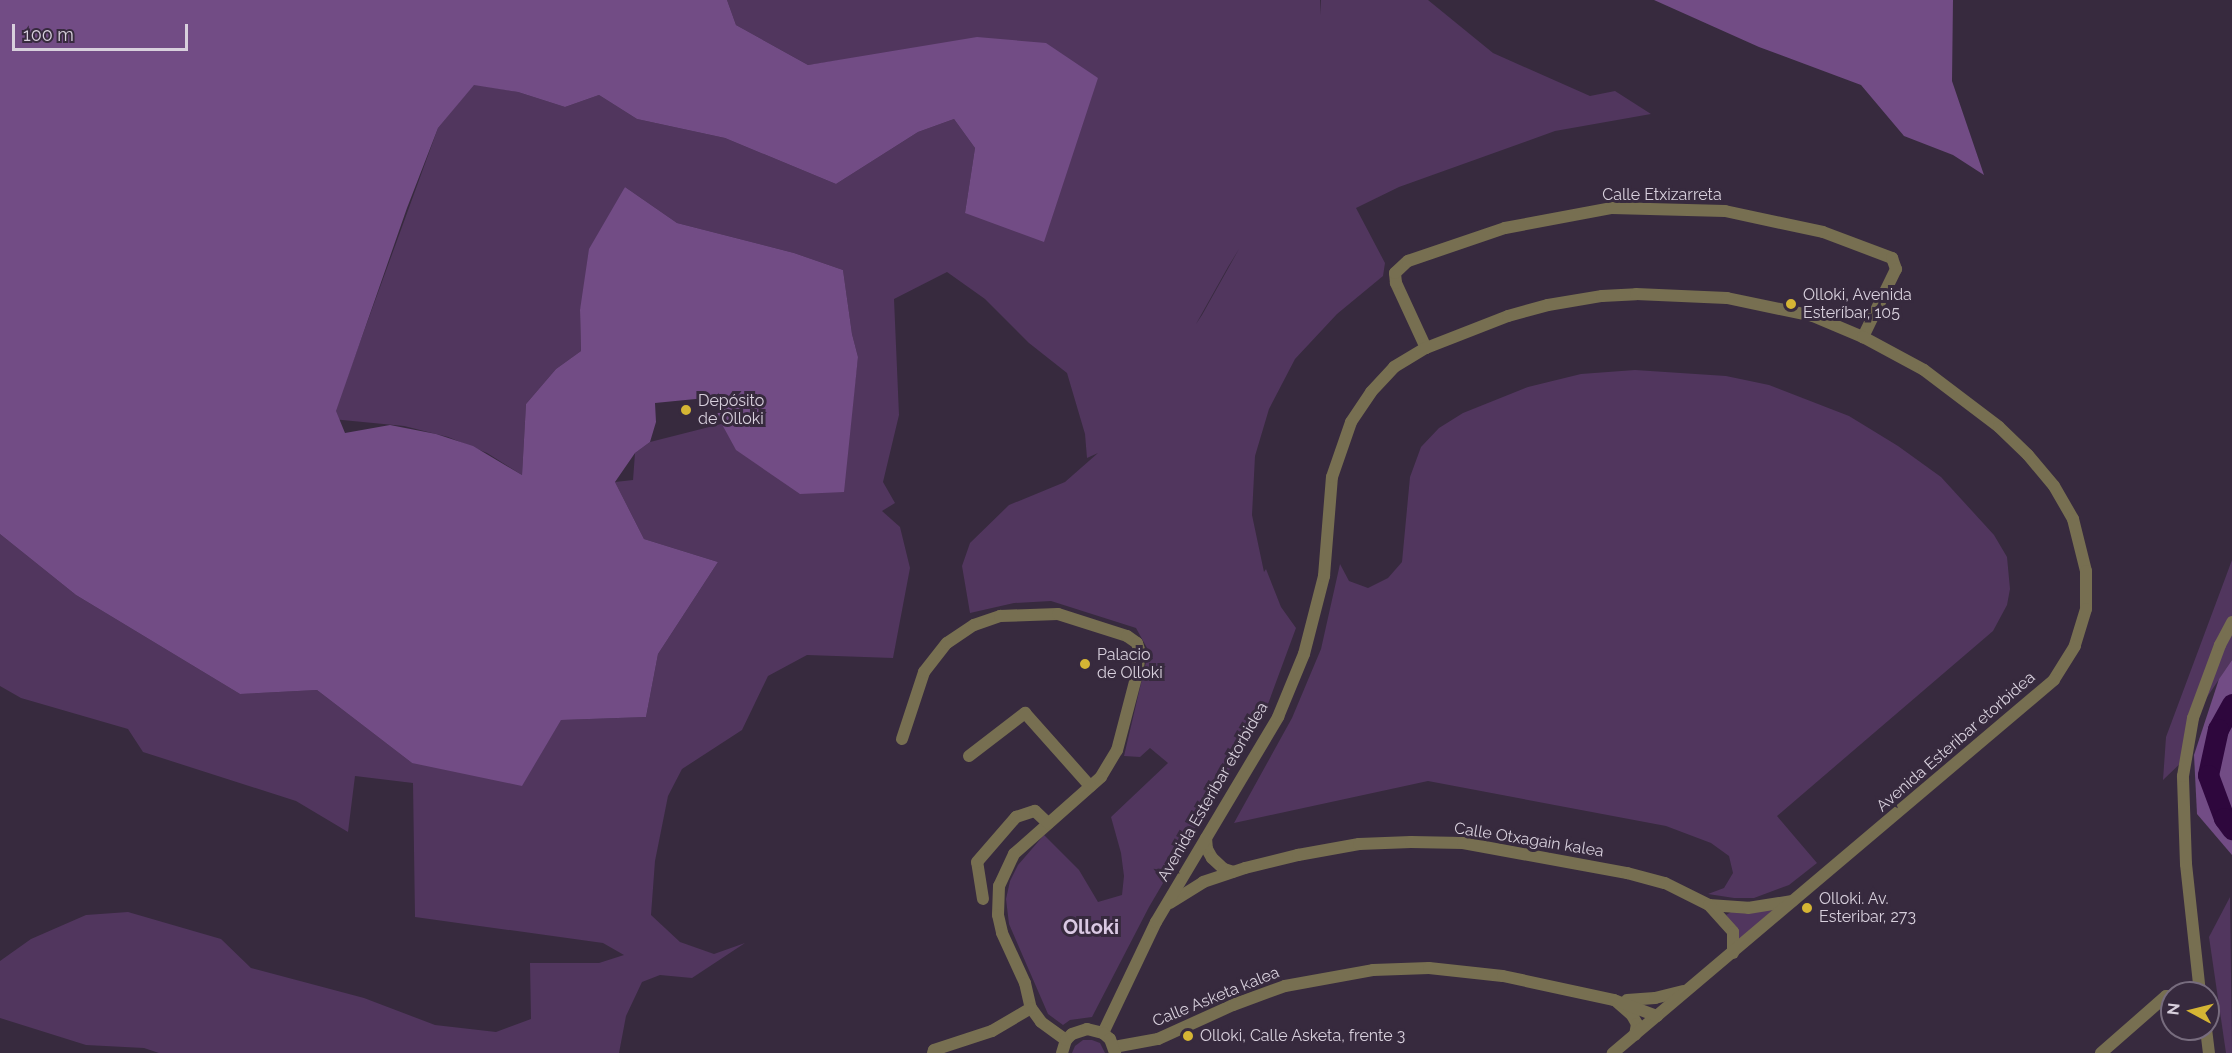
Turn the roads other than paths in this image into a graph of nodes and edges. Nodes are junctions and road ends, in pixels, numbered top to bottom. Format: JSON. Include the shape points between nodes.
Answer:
{"nodes":[{"id":1,"x":1863,"y":337,"type":"junction"},
{"id":2,"x":1426,"y":348,"type":"junction"},
{"id":3,"x":2232,"y":622,"type":"edge"},
{"id":4,"x":902,"y":739,"type":"dead end"},
{"id":5,"x":969,"y":756,"type":"dead end"},
{"id":6,"x":1090,"y":786,"type":"junction"},
{"id":7,"x":1048,"y":823,"type":"junction"},
{"id":8,"x":1206,"y":838,"type":"junction"},
{"id":9,"x":1233,"y":872,"type":"junction"},
{"id":10,"x":983,"y":899,"type":"dead end"},
{"id":11,"x":1793,"y":901,"type":"junction"},
{"id":12,"x":1709,"y":905,"type":"junction"},
{"id":13,"x":1164,"y":908,"type":"junction"},
{"id":14,"x":1733,"y":953,"type":"junction"},
{"id":15,"x":2199,"y":981,"type":"edge"},
{"id":16,"x":1689,"y":989,"type":"junction"},
{"id":17,"x":1614,"y":1000,"type":"junction"},
{"id":18,"x":2160,"y":1001,"type":"edge"},
{"id":19,"x":1031,"y":1008,"type":"junction"},
{"id":20,"x":1657,"y":1016,"type":"junction"},
{"id":21,"x":1103,"y":1033,"type":"junction"},
{"id":22,"x":1635,"y":1035,"type":"junction"},
{"id":23,"x":1066,"y":1040,"type":"junction"},
{"id":24,"x":1114,"y":1050,"type":"edge"},
{"id":25,"x":933,"y":1053,"type":"edge"},
{"id":26,"x":1062,"y":1053,"type":"edge"},
{"id":27,"x":1613,"y":1053,"type":"edge"},
{"id":28,"x":2101,"y":1053,"type":"edge"}],
"edges":[{"from":1,"to":2,"type":"street","name":"Avenida Esteribar etorbidea","via":[[1814,316],[1772,306],[1727,298],[1646,294],[1548,305]]},
{"from":1,"to":2,"type":"street","name":"Calle Etxizarreta","via":[[1896,270],[1892,258],[1823,232],[1725,211],[1612,208],[1505,228],[1408,261],[1395,273],[1396,283]]},
{"from":1,"to":11,"type":"street","name":"Avenida Esteribar etorbidea","via":[[1924,370],[1968,402],[2028,455],[2054,486],[2073,519],[2086,571],[2085,609],[2075,646],[2054,680]]},
{"from":2,"to":8,"type":"street","name":"Avenida Esteribar etorbidea","via":[[1394,368],[1371,392],[1351,422],[1332,477],[1324,576],[1304,654],[1278,717]]},
{"from":3,"to":15,"type":"street","via":[[2197,707],[2183,776],[2186,864]]},
{"from":4,"to":6,"type":"street","via":[[924,672],[947,643],[974,625],[1000,616],[1058,614],[1127,636],[1137,643],[1140,653],[1117,750],[1101,777]]},
{"from":5,"to":6,"type":"street","via":[[1025,713]]},
{"from":6,"to":7,"type":"street"},
{"from":7,"to":10,"type":"street","via":[[1035,811],[1016,817],[977,862]]},
{"from":7,"to":19,"type":"street","via":[[1014,854],[999,886],[1002,933]]},
{"from":8,"to":9,"type":"street","via":[[1212,858]]},
{"from":8,"to":13,"type":"street","name":"Avenida Esteribar etorbidea"},
{"from":9,"to":12,"type":"street","name":"Calle Otxagain kalea","via":[[1359,844],[1463,843],[1546,856],[1665,883]]},
{"from":9,"to":13,"type":"street","name":"Calle Otxagain kalea","via":[[1203,882]]},
{"from":11,"to":12,"type":"street","name":"Calle Otxagain kalea","via":[[1748,908]]},
{"from":11,"to":14,"type":"street","name":"Avenida Esteribar etorbidea"},
{"from":12,"to":14,"type":"street","name":"Calle Otxagain kalea","via":[[1732,932]]},
{"from":13,"to":21,"type":"street","name":"Avenida Esteribar etorbidea"},
{"from":14,"to":16,"type":"street","name":"Avenida Esteribar etorbidea"},
{"from":16,"to":17,"type":"street","name":"Calle Asketa kalea","via":[[1655,998]]},
{"from":16,"to":20,"type":"street","name":"Avenida Esteribar etorbidea"},
{"from":17,"to":20,"type":"street","name":"Calle Asketa kalea"},
{"from":17,"to":22,"type":"street","via":[[1632,1015],[1637,1024]]},
{"from":17,"to":24,"type":"street","name":"Calle Asketa kalea","via":[[1473,972],[1429,968],[1373,970],[1285,986],[1158,1039]]},
{"from":18,"to":28,"type":"street"},
{"from":19,"to":23,"type":"street","via":[[1041,1022]]},
{"from":19,"to":25,"type":"street","via":[[992,1032]]},
{"from":20,"to":22,"type":"street","name":"Avenida Esteribar etorbidea"},
{"from":21,"to":23,"type":"street","via":[[1079,1031]]},
{"from":21,"to":24,"type":"street"},
{"from":22,"to":27,"type":"street","name":"Avenida Esteribar etorbidea"},
{"from":23,"to":26,"type":"street"}]}
